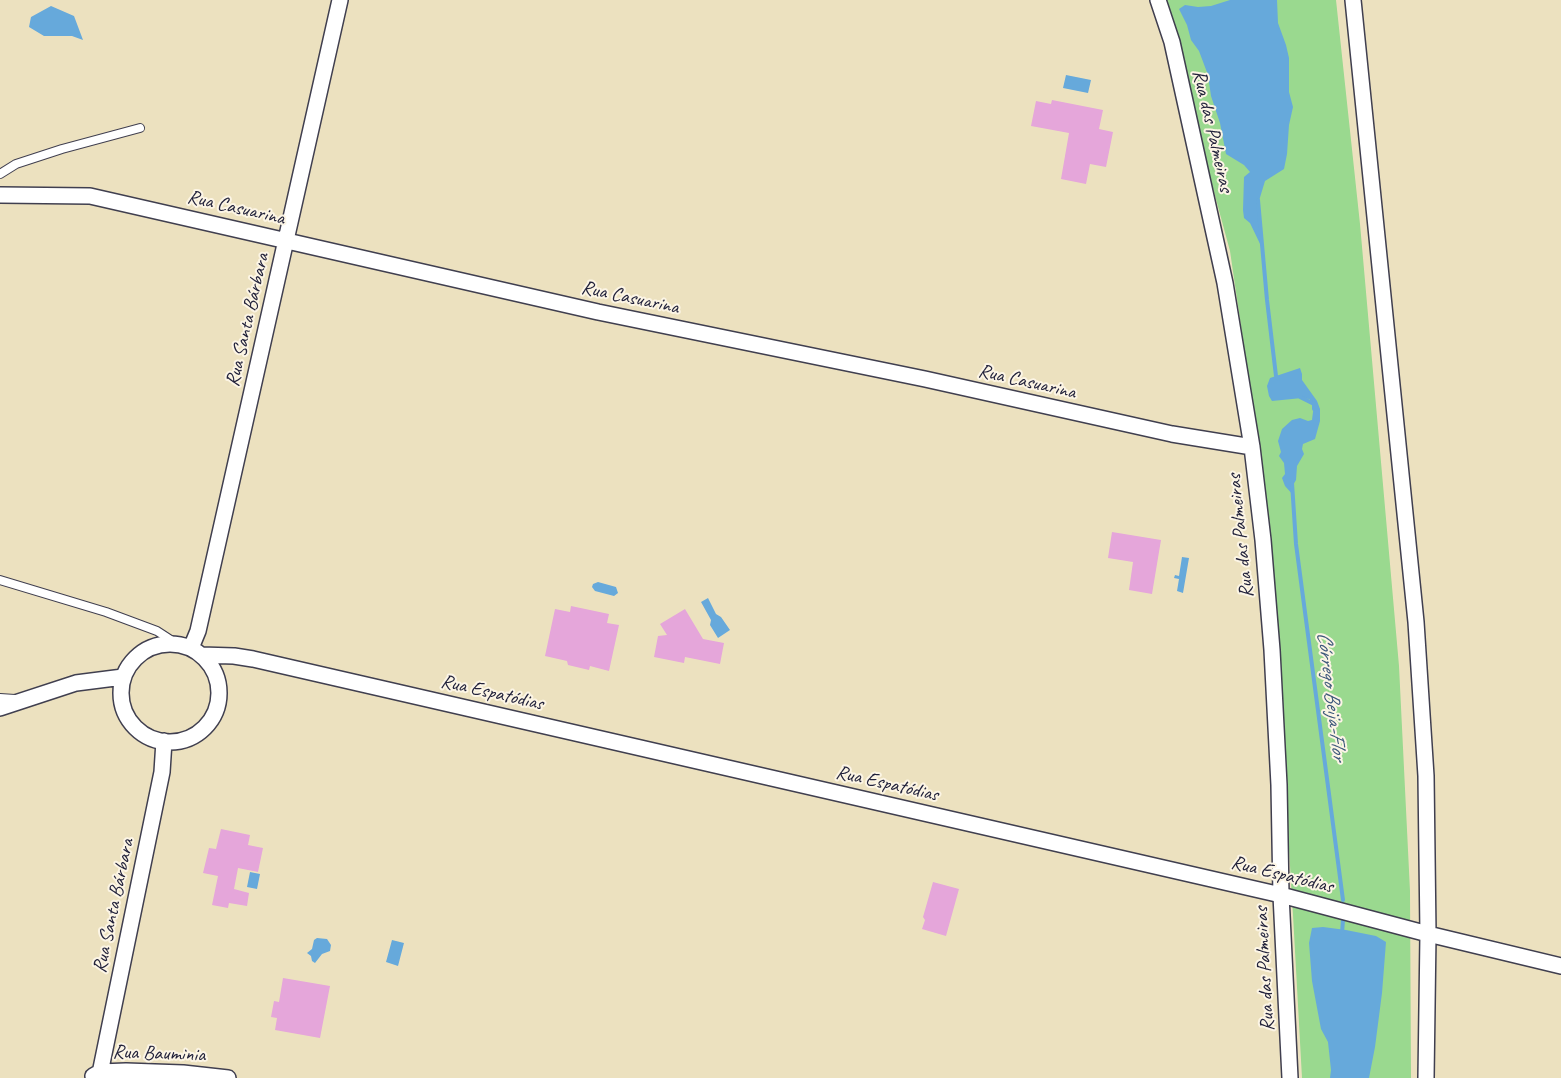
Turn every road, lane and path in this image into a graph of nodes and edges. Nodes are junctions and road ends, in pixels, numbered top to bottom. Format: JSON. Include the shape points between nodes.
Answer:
{"nodes":[{"id":1,"x":340,"y":0,"type":"edge"},
{"id":2,"x":1158,"y":0,"type":"edge"},
{"id":3,"x":1353,"y":0,"type":"edge"},
{"id":4,"x":140,"y":128,"type":"dead end"},
{"id":5,"x":0,"y":174,"type":"edge"},
{"id":6,"x":0,"y":195,"type":"edge"},
{"id":7,"x":286,"y":240,"type":"junction"},
{"id":8,"x":1252,"y":447,"type":"junction"},
{"id":9,"x":0,"y":580,"type":"edge"},
{"id":10,"x":190,"y":649,"type":"junction"},
{"id":11,"x":123,"y":677,"type":"junction"},
{"id":12,"x":0,"y":698,"type":"edge"},
{"id":13,"x":22,"y":700,"type":"junction"},
{"id":14,"x":0,"y":708,"type":"edge"},
{"id":15,"x":164,"y":741,"type":"junction"},
{"id":16,"x":1282,"y":895,"type":"junction"},
{"id":17,"x":1428,"y":934,"type":"junction"},
{"id":18,"x":1561,"y":966,"type":"edge"},
{"id":19,"x":96,"y":1076,"type":"edge"},
{"id":20,"x":228,"y":1078,"type":"edge"},
{"id":21,"x":1290,"y":1078,"type":"edge"},
{"id":22,"x":1426,"y":1078,"type":"edge"}],
"edges":[{"from":1,"to":7,"type":"street","name":"Rua Santa Bárbara"},
{"from":2,"to":8,"type":"street","name":"Rua das Palmeiras","via":[[1172,42],[1226,283]]},
{"from":3,"to":17,"type":"street","via":[[1416,622],[1426,776]]},
{"from":4,"to":5,"type":"lane","via":[[25,161]]},
{"from":6,"to":7,"type":"street","name":"Rua Casuarina","via":[[90,196]]},
{"from":7,"to":8,"type":"street","name":"Rua Casuarina","via":[[598,312],[1172,434]]},
{"from":7,"to":10,"type":"street","name":"Rua Santa Bárbara","via":[[198,630]]},
{"from":8,"to":16,"type":"street","name":"Rua das Palmeiras","via":[[1272,650]]},
{"from":9,"to":10,"type":"lane","via":[[106,612],[157,631]]},
{"from":10,"to":11,"type":"street","via":[[162,645],[147,650],[135,659]]},
{"from":10,"to":15,"type":"street","via":[[212,666],[218,681],[216,712],[194,735]]},
{"from":10,"to":16,"type":"street","name":"Rua Espatódias","via":[[263,661]]},
{"from":11,"to":13,"type":"street","via":[[76,683]]},
{"from":11,"to":15,"type":"street","via":[[122,701],[127,715],[136,727]]},
{"from":12,"to":13,"type":"lane"},
{"from":13,"to":14,"type":"street"},
{"from":15,"to":19,"type":"street","name":"Rua Santa Bárbara","via":[[162,772]]},
{"from":16,"to":17,"type":"street","name":"Rua Espatódias"},
{"from":16,"to":21,"type":"street","name":"Rua das Palmeiras"},
{"from":17,"to":18,"type":"street","name":"Rua Espatódias"},
{"from":17,"to":22,"type":"street"},
{"from":19,"to":20,"type":"street","name":"Rua Bauminia","via":[[126,1071]]}]}
